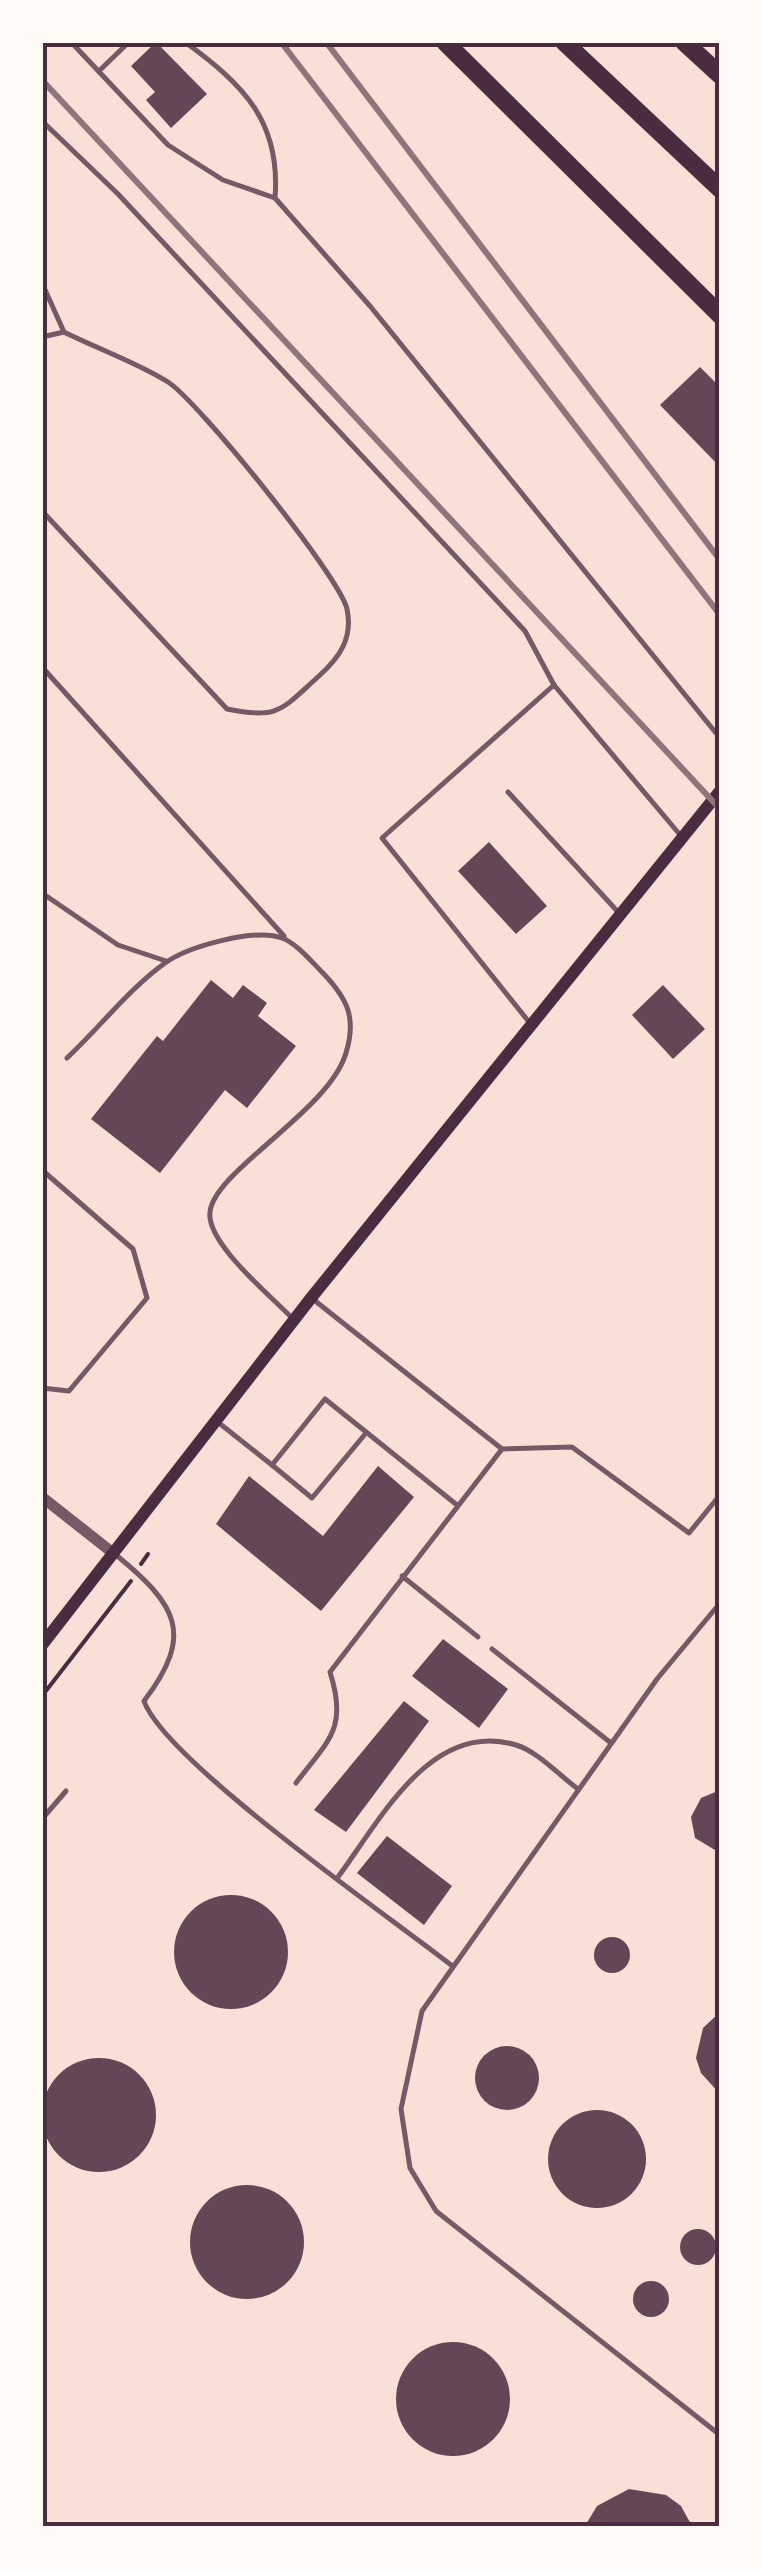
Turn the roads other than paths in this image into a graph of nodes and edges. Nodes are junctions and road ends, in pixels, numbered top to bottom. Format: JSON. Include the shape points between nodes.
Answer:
{"nodes":[{"id":1,"x":71,"y":42,"type":"edge"},
{"id":2,"x":129,"y":42,"type":"edge"},
{"id":3,"x":184,"y":42,"type":"edge"},
{"id":4,"x":445,"y":42,"type":"edge"},
{"id":5,"x":564,"y":42,"type":"edge"},
{"id":6,"x":684,"y":42,"type":"edge"},
{"id":7,"x":99,"y":71,"type":"junction"},
{"id":8,"x":720,"y":75,"type":"edge"},
{"id":9,"x":42,"y":121,"type":"edge"},
{"id":10,"x":720,"y":189,"type":"edge"},
{"id":11,"x":275,"y":198,"type":"junction"},
{"id":12,"x":42,"y":283,"type":"edge"},
{"id":13,"x":720,"y":315,"type":"edge"},
{"id":14,"x":64,"y":332,"type":"junction"},
{"id":15,"x":42,"y":338,"type":"edge"},
{"id":16,"x":42,"y":511,"type":"edge"},
{"id":17,"x":42,"y":667,"type":"edge"},
{"id":18,"x":554,"y":685,"type":"junction"},
{"id":19,"x":720,"y":738,"type":"edge"},
{"id":20,"x":720,"y":791,"type":"edge"},
{"id":21,"x":508,"y":792,"type":"dead end"},
{"id":22,"x":681,"y":836,"type":"junction"},
{"id":23,"x":42,"y":893,"type":"edge"},
{"id":24,"x":619,"y":913,"type":"junction"},
{"id":25,"x":286,"y":938,"type":"junction"},
{"id":26,"x":167,"y":961,"type":"junction"},
{"id":27,"x":530,"y":1024,"type":"junction"},
{"id":28,"x":67,"y":1058,"type":"dead end"},
{"id":29,"x":42,"y":1170,"type":"edge"},
{"id":30,"x":312,"y":1298,"type":"junction"},
{"id":31,"x":294,"y":1320,"type":"junction"},
{"id":32,"x":42,"y":1388,"type":"edge"},
{"id":33,"x":216,"y":1421,"type":"junction"},
{"id":34,"x":366,"y":1432,"type":"junction"},
{"id":35,"x":502,"y":1449,"type":"junction"},
{"id":36,"x":272,"y":1465,"type":"junction"},
{"id":37,"x":720,"y":1496,"type":"edge"},
{"id":38,"x":42,"y":1497,"type":"edge"},
{"id":39,"x":457,"y":1505,"type":"junction"},
{"id":40,"x":114,"y":1553,"type":"junction"},
{"id":41,"x":402,"y":1576,"type":"junction"},
{"id":42,"x":720,"y":1603,"type":"edge"},
{"id":43,"x":478,"y":1637,"type":"dead end"},
{"id":44,"x":42,"y":1645,"type":"edge"},
{"id":45,"x":492,"y":1649,"type":"dead end"},
{"id":46,"x":611,"y":1743,"type":"junction"},
{"id":47,"x":296,"y":1784,"type":"dead end"},
{"id":48,"x":578,"y":1789,"type":"junction"},
{"id":49,"x":66,"y":1791,"type":"dead end"},
{"id":50,"x":42,"y":1819,"type":"edge"},
{"id":51,"x":338,"y":1876,"type":"junction"},
{"id":52,"x":451,"y":1965,"type":"junction"},
{"id":53,"x":720,"y":2435,"type":"edge"}],
"edges":[{"from":1,"to":7,"type":"lane"},
{"from":2,"to":7,"type":"lane"},
{"from":3,"to":11,"type":"lane","via":[[248,99],[274,141]]},
{"from":4,"to":13,"type":"highway"},
{"from":5,"to":10,"type":"highway"},
{"from":6,"to":8,"type":"highway"},
{"from":7,"to":11,"type":"lane","via":[[168,145],[223,180]]},
{"from":9,"to":18,"type":"lane","via":[[132,208],[526,631]]},
{"from":11,"to":19,"type":"lane"},
{"from":12,"to":14,"type":"lane"},
{"from":14,"to":15,"type":"lane"},
{"from":14,"to":16,"type":"lane","via":[[170,384],[330,574],[347,607],[349,637],[334,662],[279,712],[227,709]]},
{"from":17,"to":25,"type":"lane"},
{"from":18,"to":22,"type":"lane"},
{"from":18,"to":27,"type":"lane","via":[[382,838]]},
{"from":20,"to":22,"type":"main road"},
{"from":21,"to":24,"type":"lane"},
{"from":22,"to":24,"type":"main road"},
{"from":23,"to":26,"type":"lane","via":[[118,945]]},
{"from":24,"to":27,"type":"main road"},
{"from":25,"to":26,"type":"lane","via":[[261,933]]},
{"from":25,"to":31,"type":"lane","via":[[344,996],[353,1019],[346,1056],[316,1102],[212,1201],[210,1224]]},
{"from":26,"to":28,"type":"lane"},
{"from":27,"to":30,"type":"main road"},
{"from":29,"to":32,"type":"lane","via":[[132,1249],[146,1298],[69,1391]]},
{"from":30,"to":31,"type":"main road"},
{"from":30,"to":35,"type":"lane"},
{"from":31,"to":33,"type":"main road"},
{"from":33,"to":36,"type":"lane"},
{"from":33,"to":40,"type":"main road"},
{"from":34,"to":36,"type":"lane","via":[[312,1498]]},
{"from":34,"to":36,"type":"lane","via":[[325,1399]]},
{"from":34,"to":39,"type":"lane"},
{"from":35,"to":37,"type":"lane","via":[[572,1447],[690,1534]]},
{"from":35,"to":39,"type":"lane"},
{"from":38,"to":40,"type":"street"},
{"from":39,"to":41,"type":"lane"},
{"from":40,"to":44,"type":"main road"},
{"from":40,"to":51,"type":"lane","via":[[168,1605],[177,1628],[168,1670],[144,1701],[150,1718]]},
{"from":41,"to":43,"type":"lane"},
{"from":41,"to":47,"type":"lane","via":[[330,1672],[340,1718]]},
{"from":42,"to":46,"type":"lane"},
{"from":45,"to":46,"type":"lane"},
{"from":46,"to":48,"type":"lane"},
{"from":48,"to":51,"type":"lane","via":[[518,1745],[485,1740],[457,1746],[433,1758]]},
{"from":48,"to":52,"type":"lane"},
{"from":49,"to":50,"type":"lane"},
{"from":51,"to":52,"type":"lane"},
{"from":52,"to":53,"type":"lane","via":[[422,2011],[400,2109],[410,2168],[436,2211]]}]}
